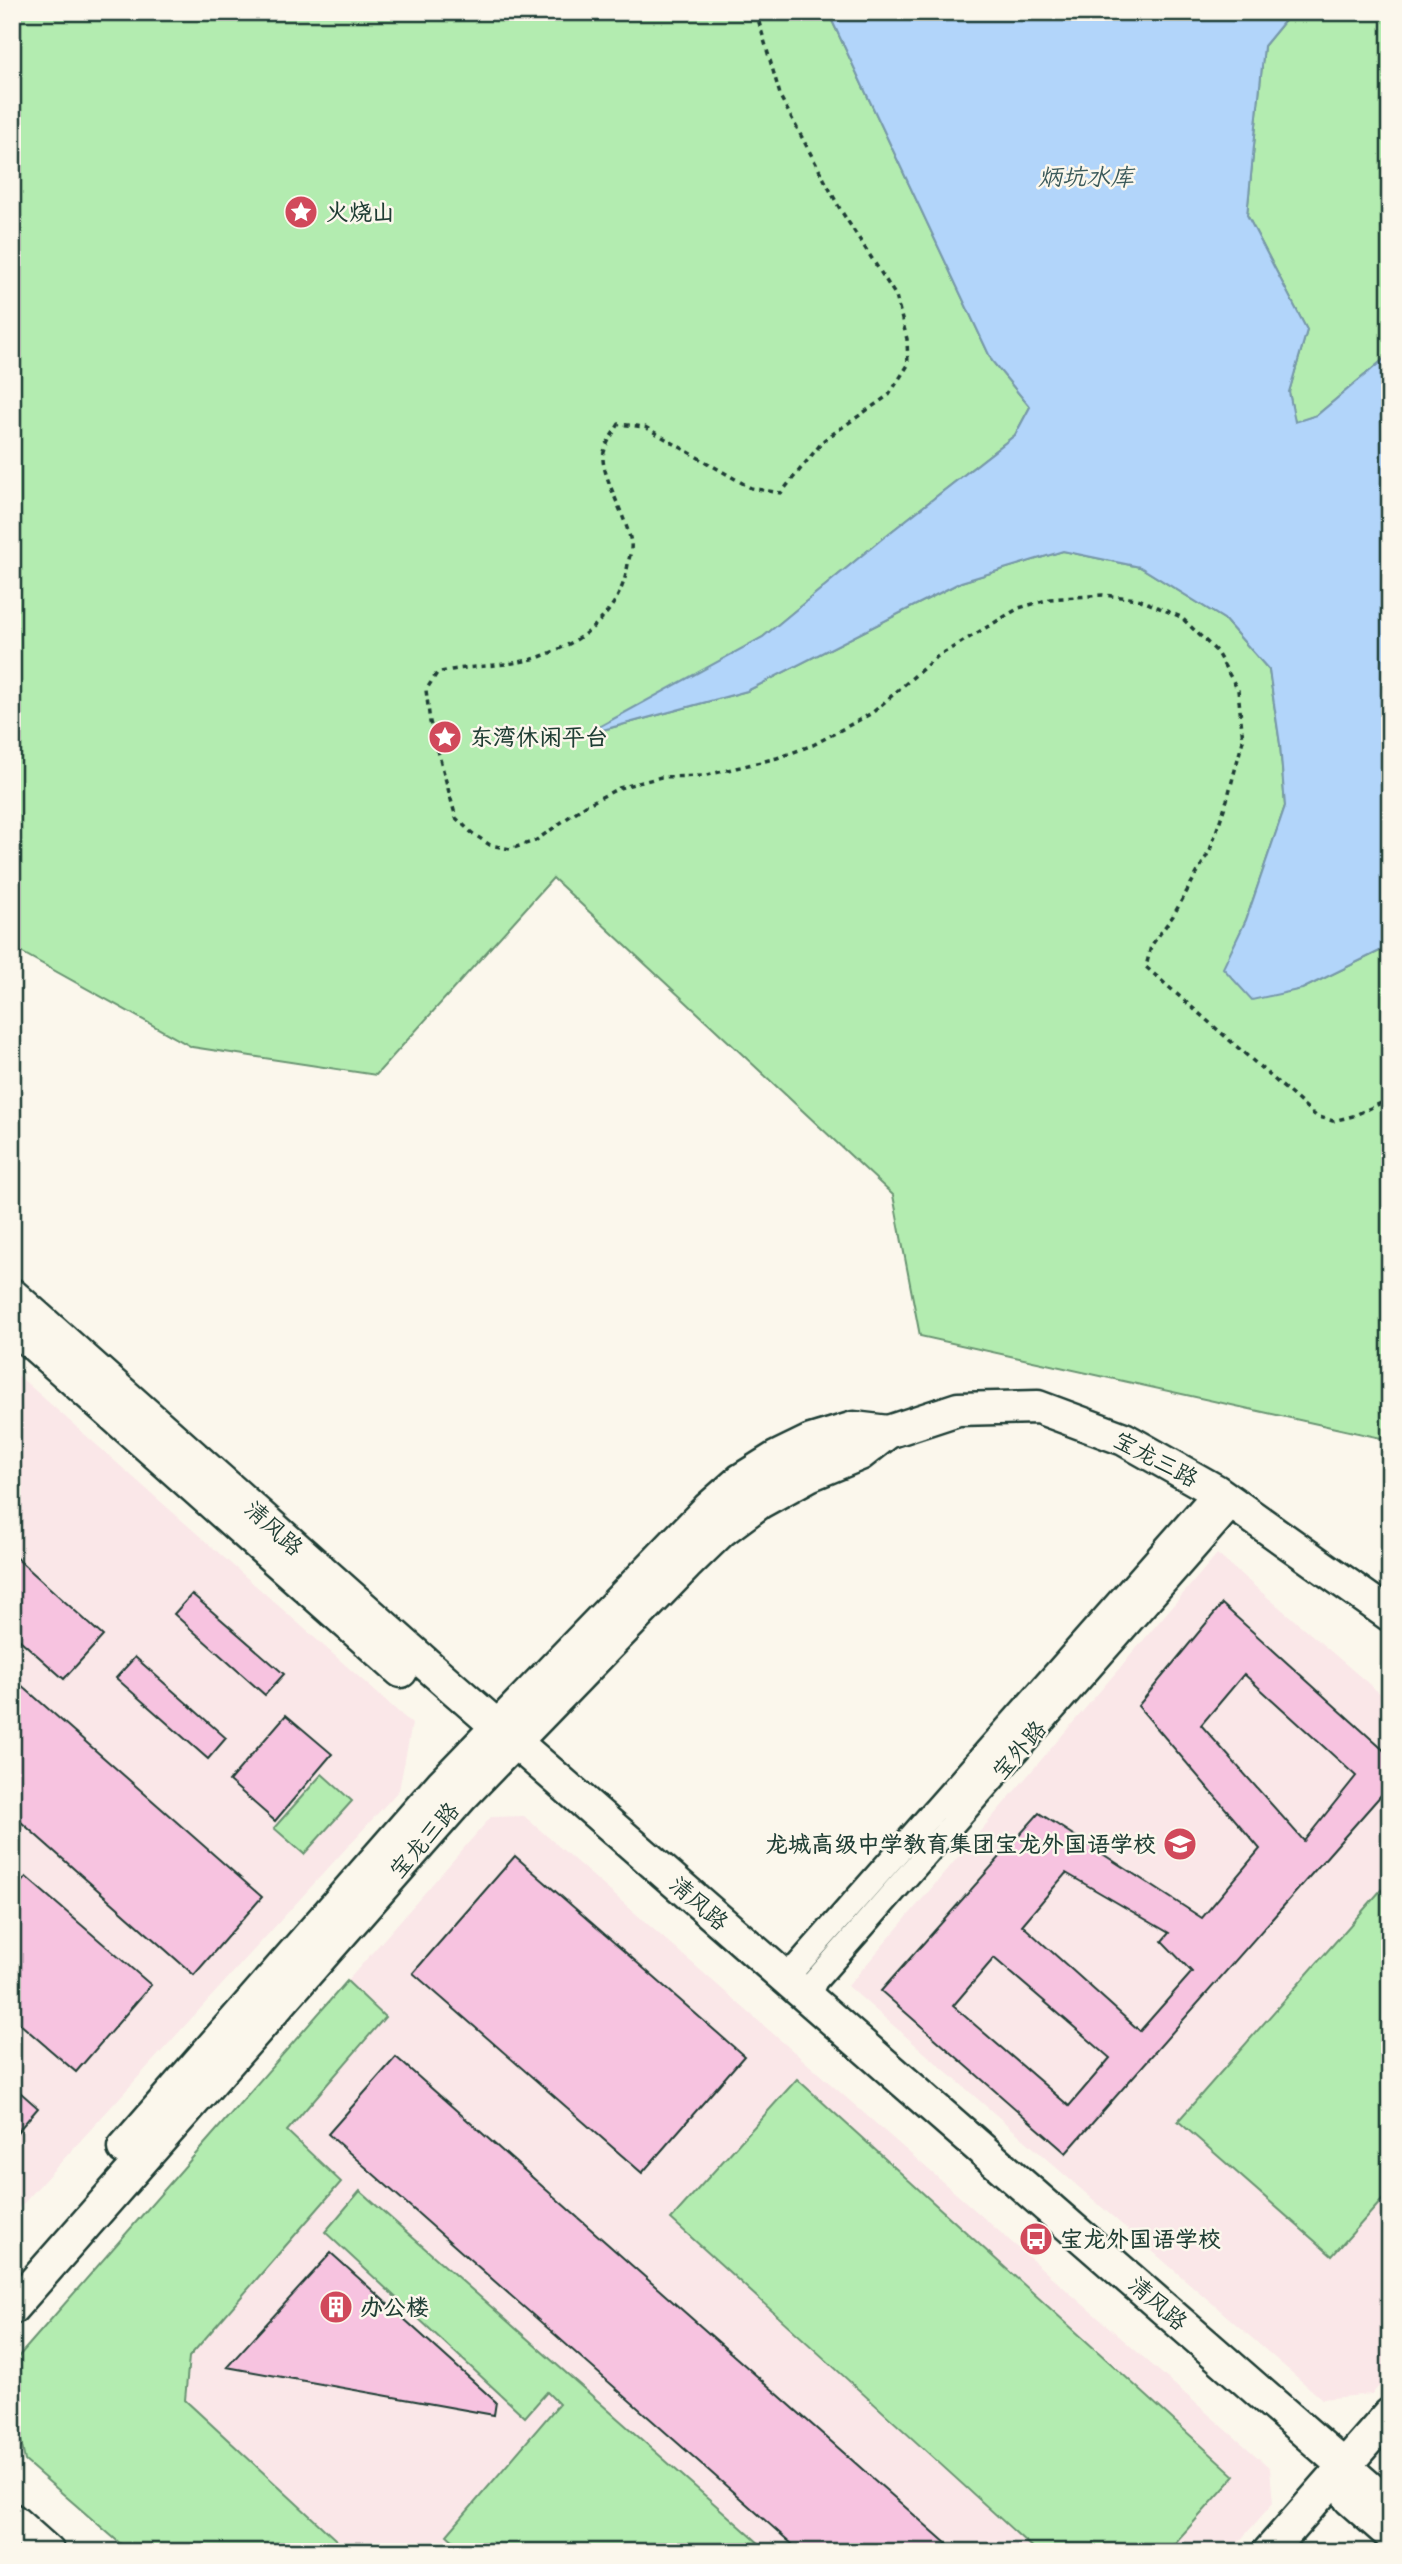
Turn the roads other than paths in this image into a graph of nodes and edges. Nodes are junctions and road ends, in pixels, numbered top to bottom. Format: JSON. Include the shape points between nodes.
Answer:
{"nodes":[{"id":1,"x":12,"y":1295,"type":"edge"},
{"id":2,"x":12,"y":1325,"type":"edge"},
{"id":3,"x":1225,"y":1498,"type":"junction"},
{"id":4,"x":1390,"y":1615,"type":"edge"},
{"id":5,"x":499,"y":1742,"type":"junction"},
{"id":6,"x":781,"y":1974,"type":"junction"},
{"id":7,"x":808,"y":1998,"type":"junction"},
{"id":8,"x":12,"y":2276,"type":"edge"},
{"id":9,"x":12,"y":2308,"type":"edge"},
{"id":10,"x":1390,"y":2414,"type":"edge"},
{"id":11,"x":1337,"y":2474,"type":"junction"},
{"id":12,"x":1390,"y":2506,"type":"edge"},
{"id":13,"x":12,"y":2521,"type":"edge"},
{"id":14,"x":1390,"y":2534,"type":"edge"},
{"id":15,"x":48,"y":2552,"type":"edge"},
{"id":16,"x":1269,"y":2552,"type":"edge"}],
"edges":[{"from":1,"to":5,"type":"street","name":"清风路"},
{"from":2,"to":5,"type":"street","name":"清风路","via":[[232,1523]]},
{"from":3,"to":4,"type":"street","name":"宝龙三路"},
{"from":3,"to":5,"type":"street","name":"宝龙三路","via":[[1124,1439],[1038,1407],[958,1409],[888,1432],[860,1454],[760,1502],[721,1531]]},
{"from":3,"to":6,"type":"street","name":"宝外路","via":[[797,1966]]},
{"from":3,"to":7,"type":"street","name":"宝外路","via":[[815,1981]]},
{"from":5,"to":6,"type":"street","name":"清风路"},
{"from":5,"to":8,"type":"street","name":"宝龙三路","via":[[443,1783]]},
{"from":5,"to":9,"type":"street","name":"宝龙三路","via":[[462,1796]]},
{"from":5,"to":11,"type":"street","name":"清风路"},
{"from":6,"to":7,"type":"street","name":"清风路"},
{"from":7,"to":11,"type":"street","name":"清风路"},
{"from":10,"to":11,"type":"street"},
{"from":11,"to":12,"type":"street","name":"清风路"},
{"from":11,"to":14,"type":"street","name":"清风路"},
{"from":11,"to":16,"type":"street"},
{"from":13,"to":15,"type":"street"}]}
